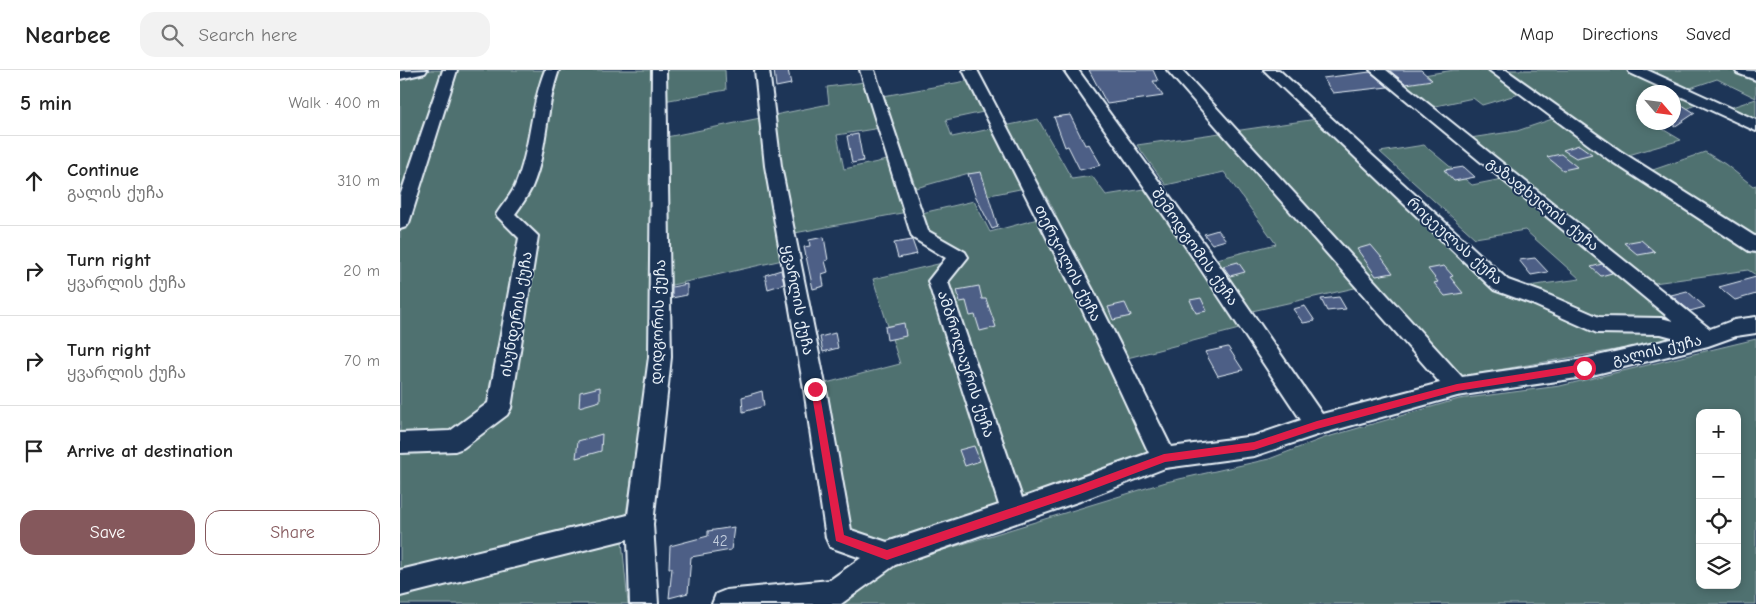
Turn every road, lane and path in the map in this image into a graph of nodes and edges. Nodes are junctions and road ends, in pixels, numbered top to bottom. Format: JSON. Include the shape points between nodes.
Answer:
{"nodes":[{"id":1,"x":420,"y":70,"type":"edge"},
{"id":2,"x":450,"y":70,"type":"edge"},
{"id":3,"x":552,"y":70,"type":"edge"},
{"id":4,"x":659,"y":70,"type":"edge"},
{"id":5,"x":762,"y":70,"type":"edge"},
{"id":6,"x":867,"y":70,"type":"edge"},
{"id":7,"x":970,"y":70,"type":"edge"},
{"id":8,"x":1071,"y":70,"type":"edge"},
{"id":9,"x":1174,"y":70,"type":"edge"},
{"id":10,"x":1271,"y":70,"type":"edge"},
{"id":11,"x":1377,"y":70,"type":"edge"},
{"id":12,"x":1496,"y":70,"type":"edge"},
{"id":13,"x":1635,"y":70,"type":"edge"},
{"id":14,"x":1742,"y":70,"type":"edge"},
{"id":15,"x":400,"y":75,"type":"edge"},
{"id":16,"x":1756,"y":76,"type":"edge"},
{"id":17,"x":1756,"y":126,"type":"edge"},
{"id":18,"x":400,"y":223,"type":"edge"},
{"id":19,"x":1756,"y":246,"type":"edge"},
{"id":20,"x":1756,"y":324,"type":"edge"},
{"id":21,"x":1708,"y":338,"type":"junction"},
{"id":22,"x":1457,"y":388,"type":"junction"},
{"id":23,"x":1317,"y":425,"type":"junction"},
{"id":24,"x":400,"y":443,"type":"edge"},
{"id":25,"x":1164,"y":458,"type":"junction"},
{"id":26,"x":1014,"y":511,"type":"junction"},
{"id":27,"x":640,"y":524,"type":"junction"},
{"id":28,"x":887,"y":555,"type":"junction"},
{"id":29,"x":400,"y":583,"type":"edge"},
{"id":30,"x":644,"y":604,"type":"edge"},
{"id":31,"x":726,"y":604,"type":"edge"}],
"edges":[{"from":1,"to":15,"type":"street"},
{"from":2,"to":18,"type":"street"},
{"from":3,"to":24,"type":"street","name":"ისუნდერის ქუჩა","via":[[545,85],[525,183],[505,215],[529,236],[499,408],[455,441]]},
{"from":4,"to":27,"type":"street","name":"დიდგორის ქუჩა","via":[[660,356]]},
{"from":5,"to":28,"type":"street","name":"ყვარლის ქუჩა","via":[[773,166],[839,538]]},
{"from":6,"to":26,"type":"street","name":"ამბროლაურის ქუჩა","via":[[920,234],[958,257],[938,281]]},
{"from":7,"to":25,"type":"street","name":"თერჯოლის ქუჩა","via":[[1086,296]]},
{"from":8,"to":23,"type":"street","name":"შემოდგომის ქუჩა"},
{"from":9,"to":22,"type":"street"},
{"from":10,"to":21,"type":"street","name":"რიცეულას ქუჩა","via":[[1501,285],[1597,325],[1661,326]]},
{"from":11,"to":21,"type":"street","name":"გაზაფხულის ქუჩა"},
{"from":12,"to":19,"type":"street","via":[[1614,155]]},
{"from":13,"to":17,"type":"street"},
{"from":14,"to":16,"type":"street"},
{"from":20,"to":21,"type":"street","name":"გალის ქუჩა"},
{"from":21,"to":22,"type":"street","name":"გალის ქუჩა","via":[[1584,368]]},
{"from":22,"to":23,"type":"street","name":"გალის ქუჩა"},
{"from":23,"to":25,"type":"street","name":"გალის ქუჩა","via":[[1254,446]]},
{"from":25,"to":26,"type":"street","name":"გალის ქუჩა"},
{"from":26,"to":28,"type":"street","name":"გალის ქუჩა"},
{"from":27,"to":29,"type":"street"},
{"from":27,"to":30,"type":"street","name":"დიდგორის ქუჩა"},
{"from":28,"to":31,"type":"street","name":"გალის ქუჩა","via":[[835,594]]}]}
